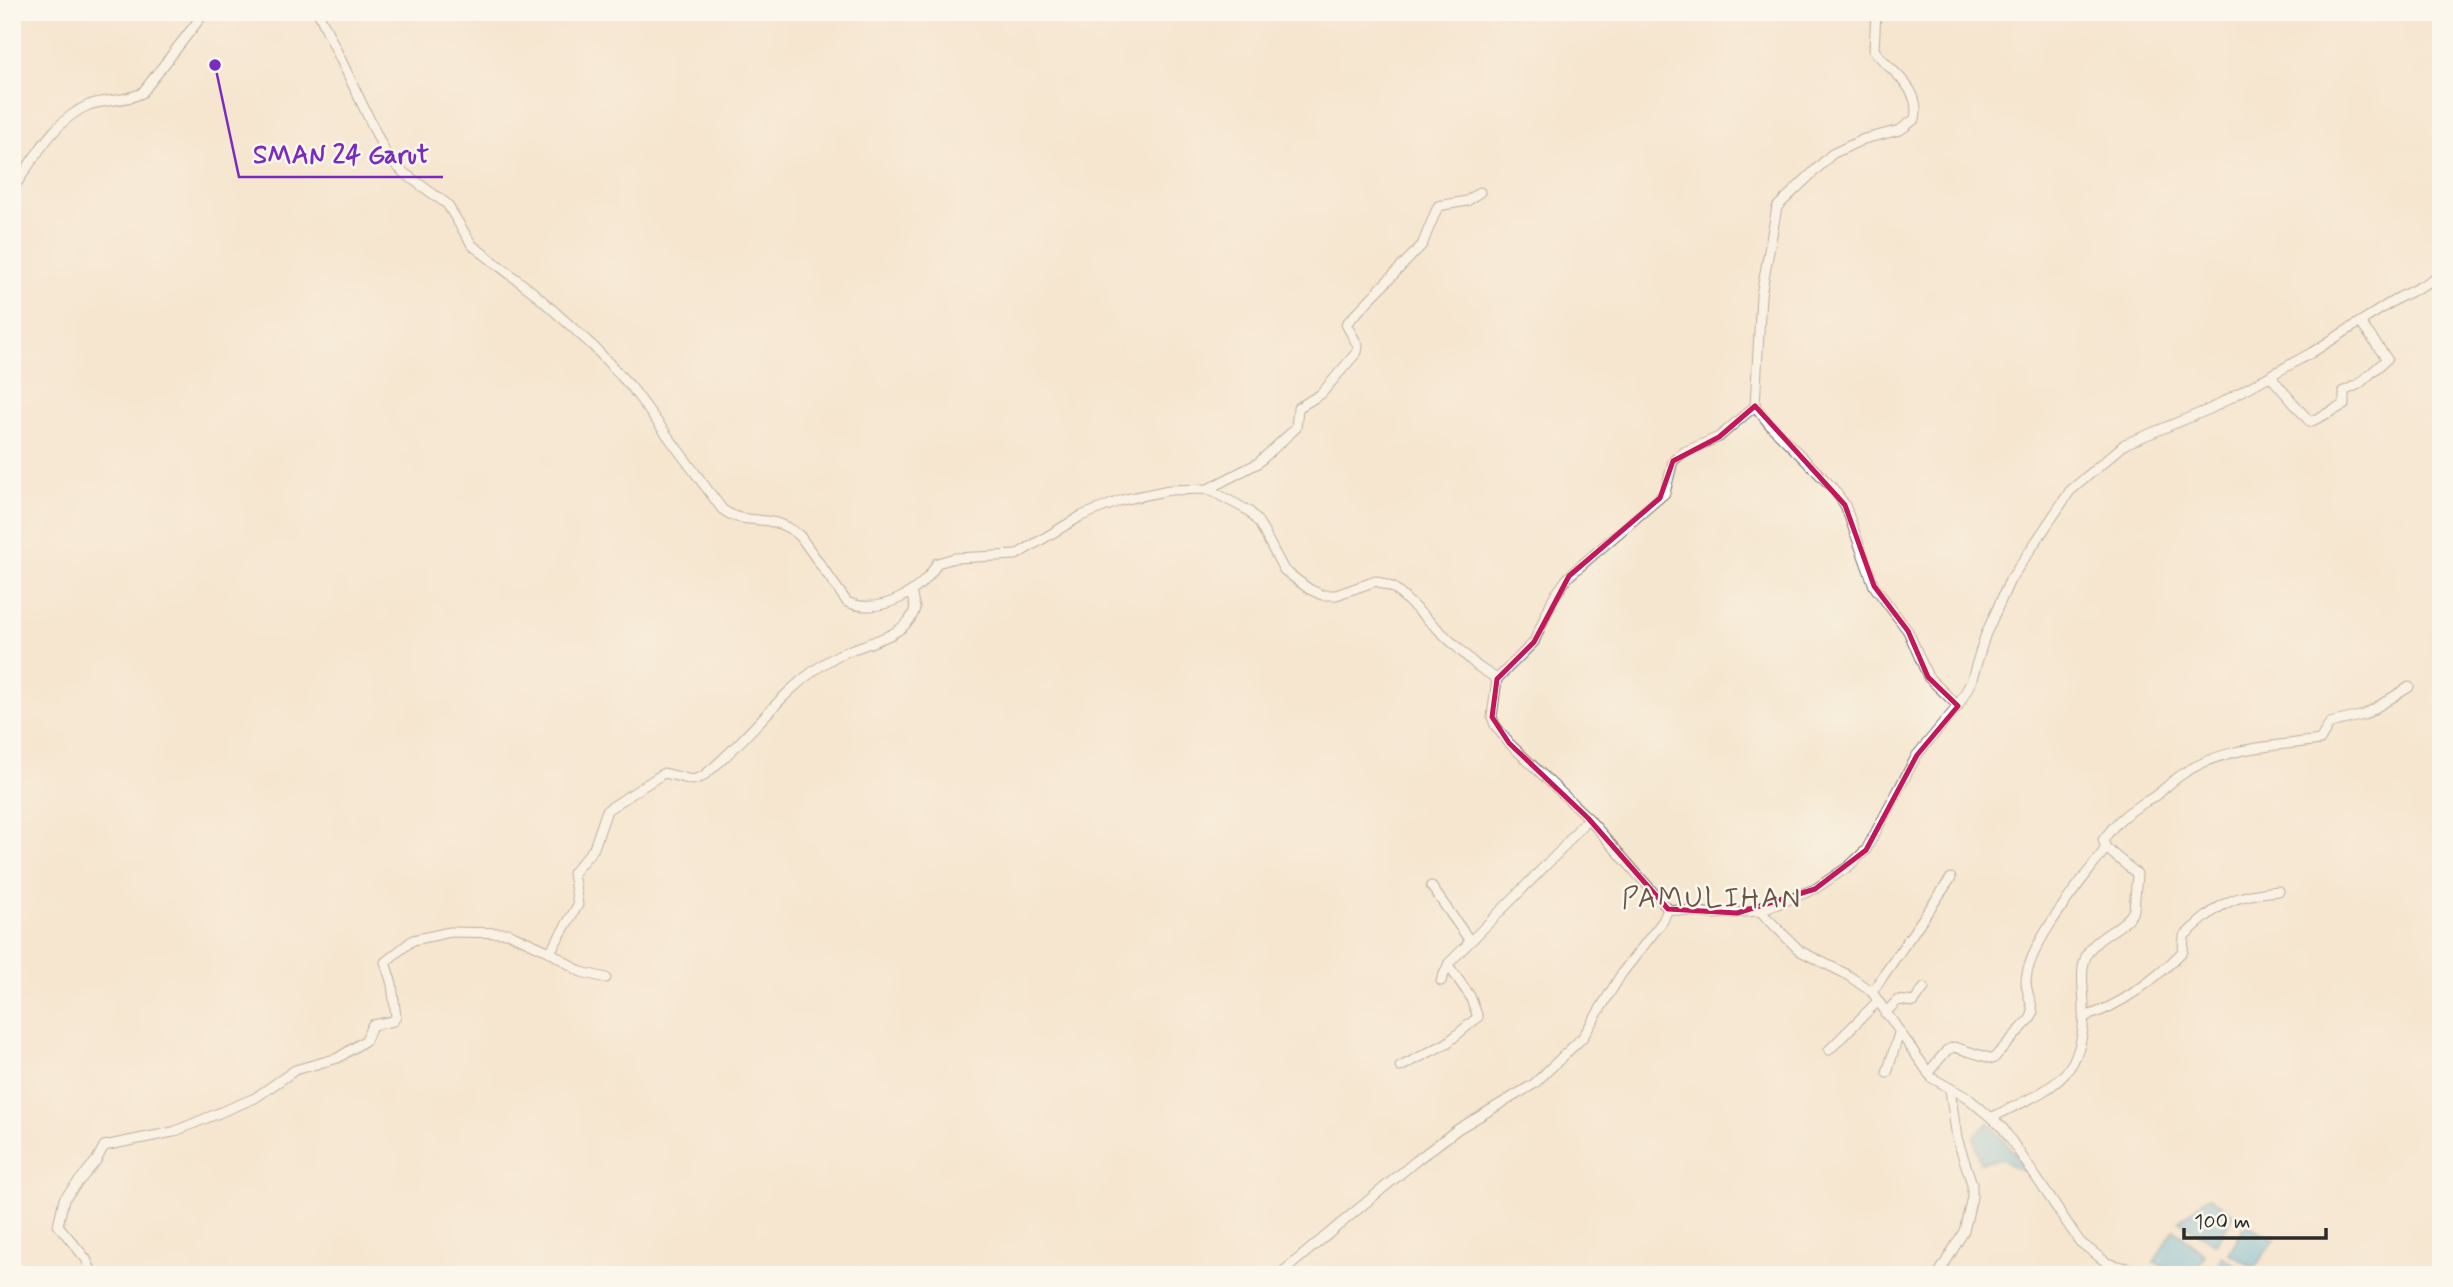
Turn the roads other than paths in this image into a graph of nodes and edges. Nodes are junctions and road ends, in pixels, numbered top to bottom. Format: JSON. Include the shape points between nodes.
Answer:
{"nodes":[{"id":1,"x":205,"y":12,"type":"edge"},
{"id":2,"x":318,"y":12,"type":"edge"},
{"id":3,"x":1876,"y":12,"type":"edge"},
{"id":4,"x":12,"y":190,"type":"edge"},
{"id":5,"x":1480,"y":192,"type":"dead end"},
{"id":6,"x":2441,"y":275,"type":"edge"},
{"id":7,"x":2360,"y":322,"type":"junction"},
{"id":8,"x":2270,"y":376,"type":"junction"},
{"id":9,"x":1755,"y":406,"type":"junction"},
{"id":10,"x":1208,"y":489,"type":"junction"},
{"id":11,"x":911,"y":592,"type":"junction"},
{"id":12,"x":1497,"y":679,"type":"junction"},
{"id":13,"x":2409,"y":687,"type":"dead end"},
{"id":14,"x":1958,"y":706,"type":"junction"},
{"id":15,"x":1588,"y":818,"type":"junction"},
{"id":16,"x":2106,"y":848,"type":"junction"},
{"id":17,"x":1951,"y":878,"type":"dead end"},
{"id":18,"x":1431,"y":886,"type":"dead end"},
{"id":19,"x":2279,"y":891,"type":"dead end"},
{"id":20,"x":1668,"y":909,"type":"junction"},
{"id":21,"x":1760,"y":911,"type":"junction"},
{"id":22,"x":1470,"y":941,"type":"junction"},
{"id":23,"x":550,"y":951,"type":"junction"},
{"id":24,"x":1448,"y":965,"type":"junction"},
{"id":25,"x":606,"y":978,"type":"dead end"},
{"id":26,"x":1441,"y":981,"type":"dead end"},
{"id":27,"x":1924,"y":988,"type":"dead end"},
{"id":28,"x":1875,"y":997,"type":"junction"},
{"id":29,"x":1885,"y":1013,"type":"junction"},
{"id":30,"x":2083,"y":1017,"type":"junction"},
{"id":31,"x":1899,"y":1033,"type":"junction"},
{"id":32,"x":1829,"y":1049,"type":"dead end"},
{"id":33,"x":1401,"y":1068,"type":"dead end"},
{"id":34,"x":1886,"y":1073,"type":"dead end"},
{"id":35,"x":1928,"y":1073,"type":"junction"},
{"id":36,"x":1950,"y":1090,"type":"junction"},
{"id":37,"x":1993,"y":1117,"type":"junction"},
{"id":38,"x":2132,"y":1272,"type":"edge"},
{"id":39,"x":93,"y":1275,"type":"edge"},
{"id":40,"x":1279,"y":1275,"type":"edge"},
{"id":41,"x":1938,"y":1275,"type":"edge"},
{"id":42,"x":2155,"y":1275,"type":"edge"}],
"edges":[{"from":1,"to":4,"type":"street","via":[[142,93],[71,115]]},
{"from":2,"to":11,"type":"street","via":[[387,156],[447,204],[472,245],[594,347],[632,388],[722,509],[738,519],[778,521],[790,528],[847,601],[872,606]]},
{"from":3,"to":9,"type":"street","via":[[1874,50],[1912,89],[1915,119],[1900,130],[1832,154],[1777,206],[1761,295]]},
{"from":5,"to":10,"type":"street","via":[[1467,201],[1435,209],[1422,245],[1346,324],[1357,352],[1321,394],[1298,408],[1294,431],[1254,467]]},
{"from":6,"to":7,"type":"street"},
{"from":7,"to":8,"type":"street"},
{"from":7,"to":8,"type":"street","via":[[2387,359],[2344,391],[2344,405],[2310,422]]},
{"from":8,"to":14,"type":"street","via":[[2210,409],[2125,444],[2070,491],[2010,580]]},
{"from":9,"to":12,"type":"street","via":[[1719,437],[1673,461],[1665,493],[1569,576],[1553,598],[1534,642]]},
{"from":9,"to":14,"type":"street","via":[[1832,487],[1844,505],[1874,586],[1908,631],[1928,677]]},
{"from":10,"to":11,"type":"street","via":[[1169,490],[1122,500],[1082,516],[1016,555],[937,563],[929,579]]},
{"from":10,"to":12,"type":"street","via":[[1249,511],[1274,557],[1295,581],[1322,595],[1386,582]]},
{"from":11,"to":23,"type":"street","via":[[915,608],[905,626],[841,653],[792,685],[702,777],[692,780],[663,773],[611,805],[601,819],[594,848],[573,873],[578,905]]},
{"from":12,"to":15,"type":"street","via":[[1492,707],[1495,724]]},
{"from":13,"to":16,"type":"street","via":[[2364,715],[2330,723],[2320,740],[2219,755],[2181,775],[2119,820],[2104,840]]},
{"from":14,"to":21,"type":"street","via":[[1917,755],[1866,849],[1815,889]]},
{"from":15,"to":20,"type":"street"},
{"from":15,"to":22,"type":"street"},
{"from":16,"to":30,"type":"street","via":[[2139,878],[2133,914],[2086,956]]},
{"from":16,"to":35,"type":"street","via":[[2051,920],[2028,969],[2027,994],[2033,1013],[2017,1036],[1993,1059],[1954,1047]]},
{"from":17,"to":28,"type":"street"},
{"from":18,"to":22,"type":"street"},
{"from":19,"to":30,"type":"street","via":[[2235,897],[2220,906],[2184,936],[2183,951],[2152,979],[2099,1013]]},
{"from":20,"to":21,"type":"street","via":[[1715,914]]},
{"from":20,"to":40,"type":"street","via":[[1583,1037],[1534,1084],[1458,1129]]},
{"from":21,"to":28,"type":"street","via":[[1800,951],[1846,974]]},
{"from":22,"to":24,"type":"street"},
{"from":23,"to":25,"type":"street","via":[[581,972]]},
{"from":23,"to":39,"type":"street","via":[[496,931],[450,932],[416,939],[385,962],[396,1017],[372,1025],[366,1040],[328,1063],[288,1073],[255,1098],[173,1132],[104,1146],[64,1199],[58,1227],[86,1259]]},
{"from":24,"to":26,"type":"street"},
{"from":24,"to":33,"type":"street","via":[[1470,996],[1478,1017],[1447,1043]]},
{"from":27,"to":29,"type":"street","via":[[1916,1002],[1898,1000]]},
{"from":28,"to":29,"type":"street"},
{"from":28,"to":32,"type":"street"},
{"from":29,"to":31,"type":"street"},
{"from":30,"to":37,"type":"street","via":[[2069,1071],[2037,1098]]},
{"from":31,"to":34,"type":"street"},
{"from":31,"to":35,"type":"street"},
{"from":35,"to":36,"type":"street"},
{"from":36,"to":37,"type":"street"},
{"from":36,"to":41,"type":"street","via":[[1972,1197],[1964,1231]]},
{"from":37,"to":38,"type":"street","via":[[2080,1242],[2097,1258]]},
{"from":38,"to":42,"type":"street"}]}
